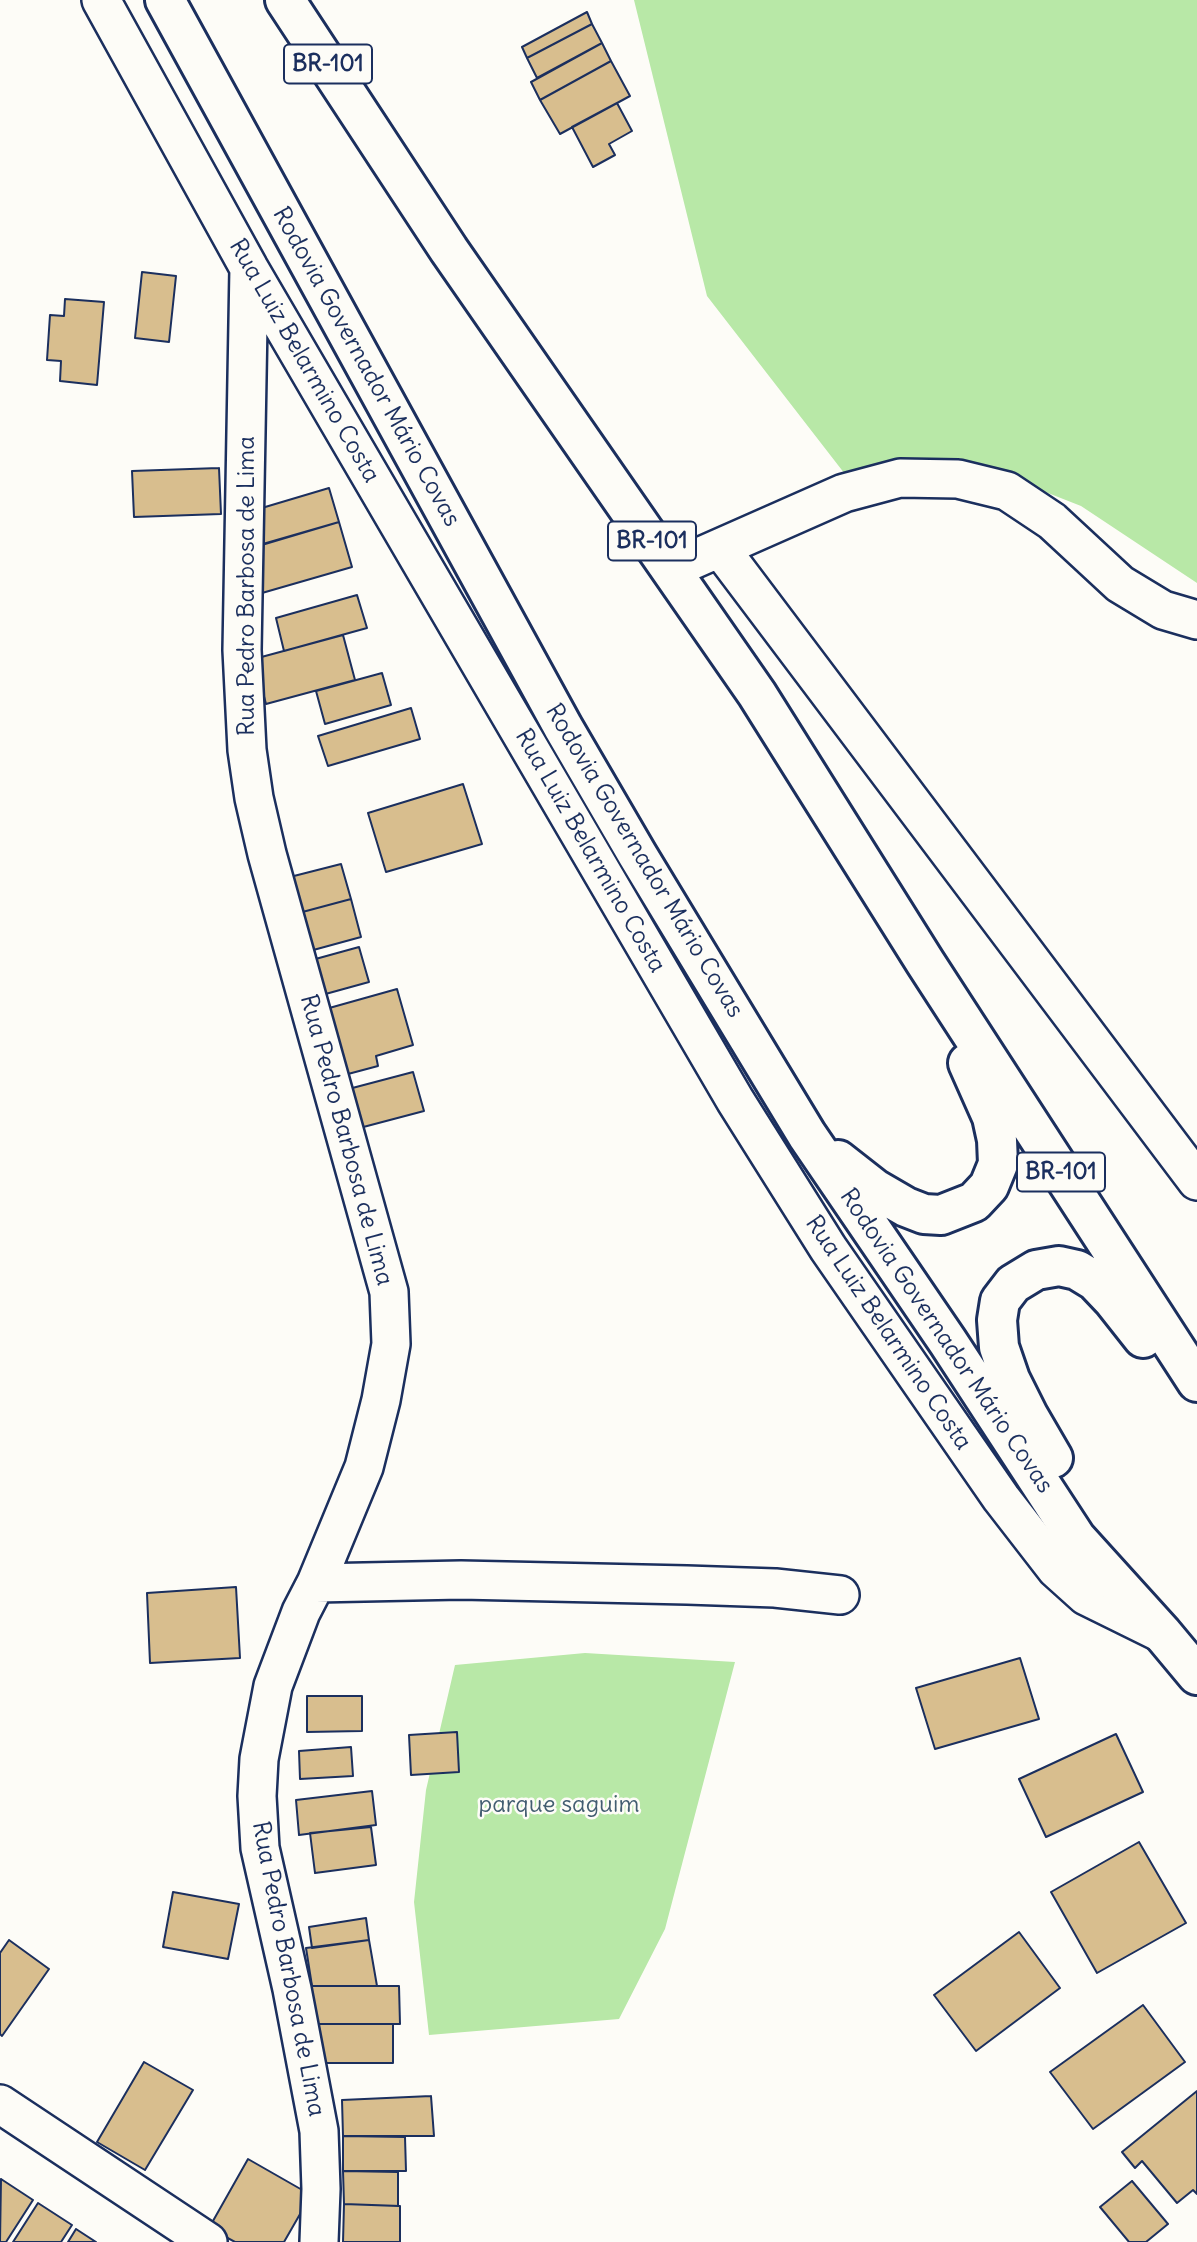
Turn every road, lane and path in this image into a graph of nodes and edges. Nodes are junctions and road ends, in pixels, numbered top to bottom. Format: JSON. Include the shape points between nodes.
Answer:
{"nodes":[{"id":1,"x":101,"y":0,"type":"edge"},
{"id":2,"x":164,"y":0,"type":"edge"},
{"id":3,"x":289,"y":1,"type":"edge"},
{"id":4,"x":249,"y":268,"type":"junction"},
{"id":5,"x":720,"y":548,"type":"junction"},
{"id":6,"x":672,"y":569,"type":"junction"},
{"id":7,"x":1197,"y":620,"type":"edge"},
{"id":8,"x":925,"y":962,"type":"junction"},
{"id":9,"x":807,"y":1135,"type":"junction"},
{"id":10,"x":1197,"y":1181,"type":"edge"},
{"id":11,"x":1197,"y":1382,"type":"edge"},
{"id":12,"x":1197,"y":1405,"type":"edge"},
{"id":13,"x":1076,"y":1538,"type":"junction"},
{"id":14,"x":316,"y":1583,"type":"junction"},
{"id":15,"x":840,"y":1595,"type":"dead end"},
{"id":16,"x":1162,"y":1633,"type":"junction"},
{"id":17,"x":1197,"y":1675,"type":"edge"},
{"id":18,"x":0,"y":2104,"type":"edge"},
{"id":19,"x":208,"y":2242,"type":"edge"},
{"id":20,"x":319,"y":2242,"type":"edge"}],
"edges":[{"from":1,"to":4,"type":"street","name":"Rua Luiz Belarmino Costa"},
{"from":2,"to":9,"type":"highway","name":"Rodovia Governador Mário Covas","via":[[563,727]]},
{"from":3,"to":6,"type":"highway","number":"BR-101","via":[[449,250]]},
{"from":4,"to":14,"type":"street","name":"Rua Pedro Barbosa de Lima","via":[[242,650],[249,762],[267,854],[389,1292],[391,1344],[374,1427],[364,1466]]},
{"from":4,"to":16,"type":"street","name":"Rua Luiz Belarmino Costa","via":[[735,1100],[828,1248],[1001,1498],[1056,1569],[1086,1596]]},
{"from":5,"to":6,"type":"street"},
{"from":5,"to":7,"type":"street","via":[[844,493],[900,478],[958,479],[1007,491],[1052,521],[1120,584],[1163,610]]},
{"from":5,"to":10,"type":"street"},
{"from":6,"to":8,"type":"highway","number":"BR-101","via":[[757,694]]},
{"from":8,"to":9,"type":"highway","via":[[940,1006],[992,1117],[999,1164],[989,1186],[958,1210],[924,1214],[875,1189]]},
{"from":8,"to":11,"type":"highway","number":"BR-101"},
{"from":9,"to":13,"type":"highway","name":"Rodovia Governador Mário Covas"},
{"from":12,"to":13,"type":"highway","via":[[1095,1281],[1059,1266],[1036,1270],[1013,1284],[1000,1301],[999,1347],[1010,1379],[1067,1483],[1078,1514]]},
{"from":13,"to":16,"type":"highway","name":"Rodovia Governador Mário Covas"},
{"from":14,"to":15,"type":"street","via":[[675,1584]]},
{"from":14,"to":20,"type":"street","name":"Rua Pedro Barbosa de Lima","via":[[273,1686],[257,1796],[260,1849],[318,2131]]},
{"from":16,"to":17,"type":"highway","name":"Rodovia Governador Mário Covas"},
{"from":18,"to":19,"type":"street"}]}
